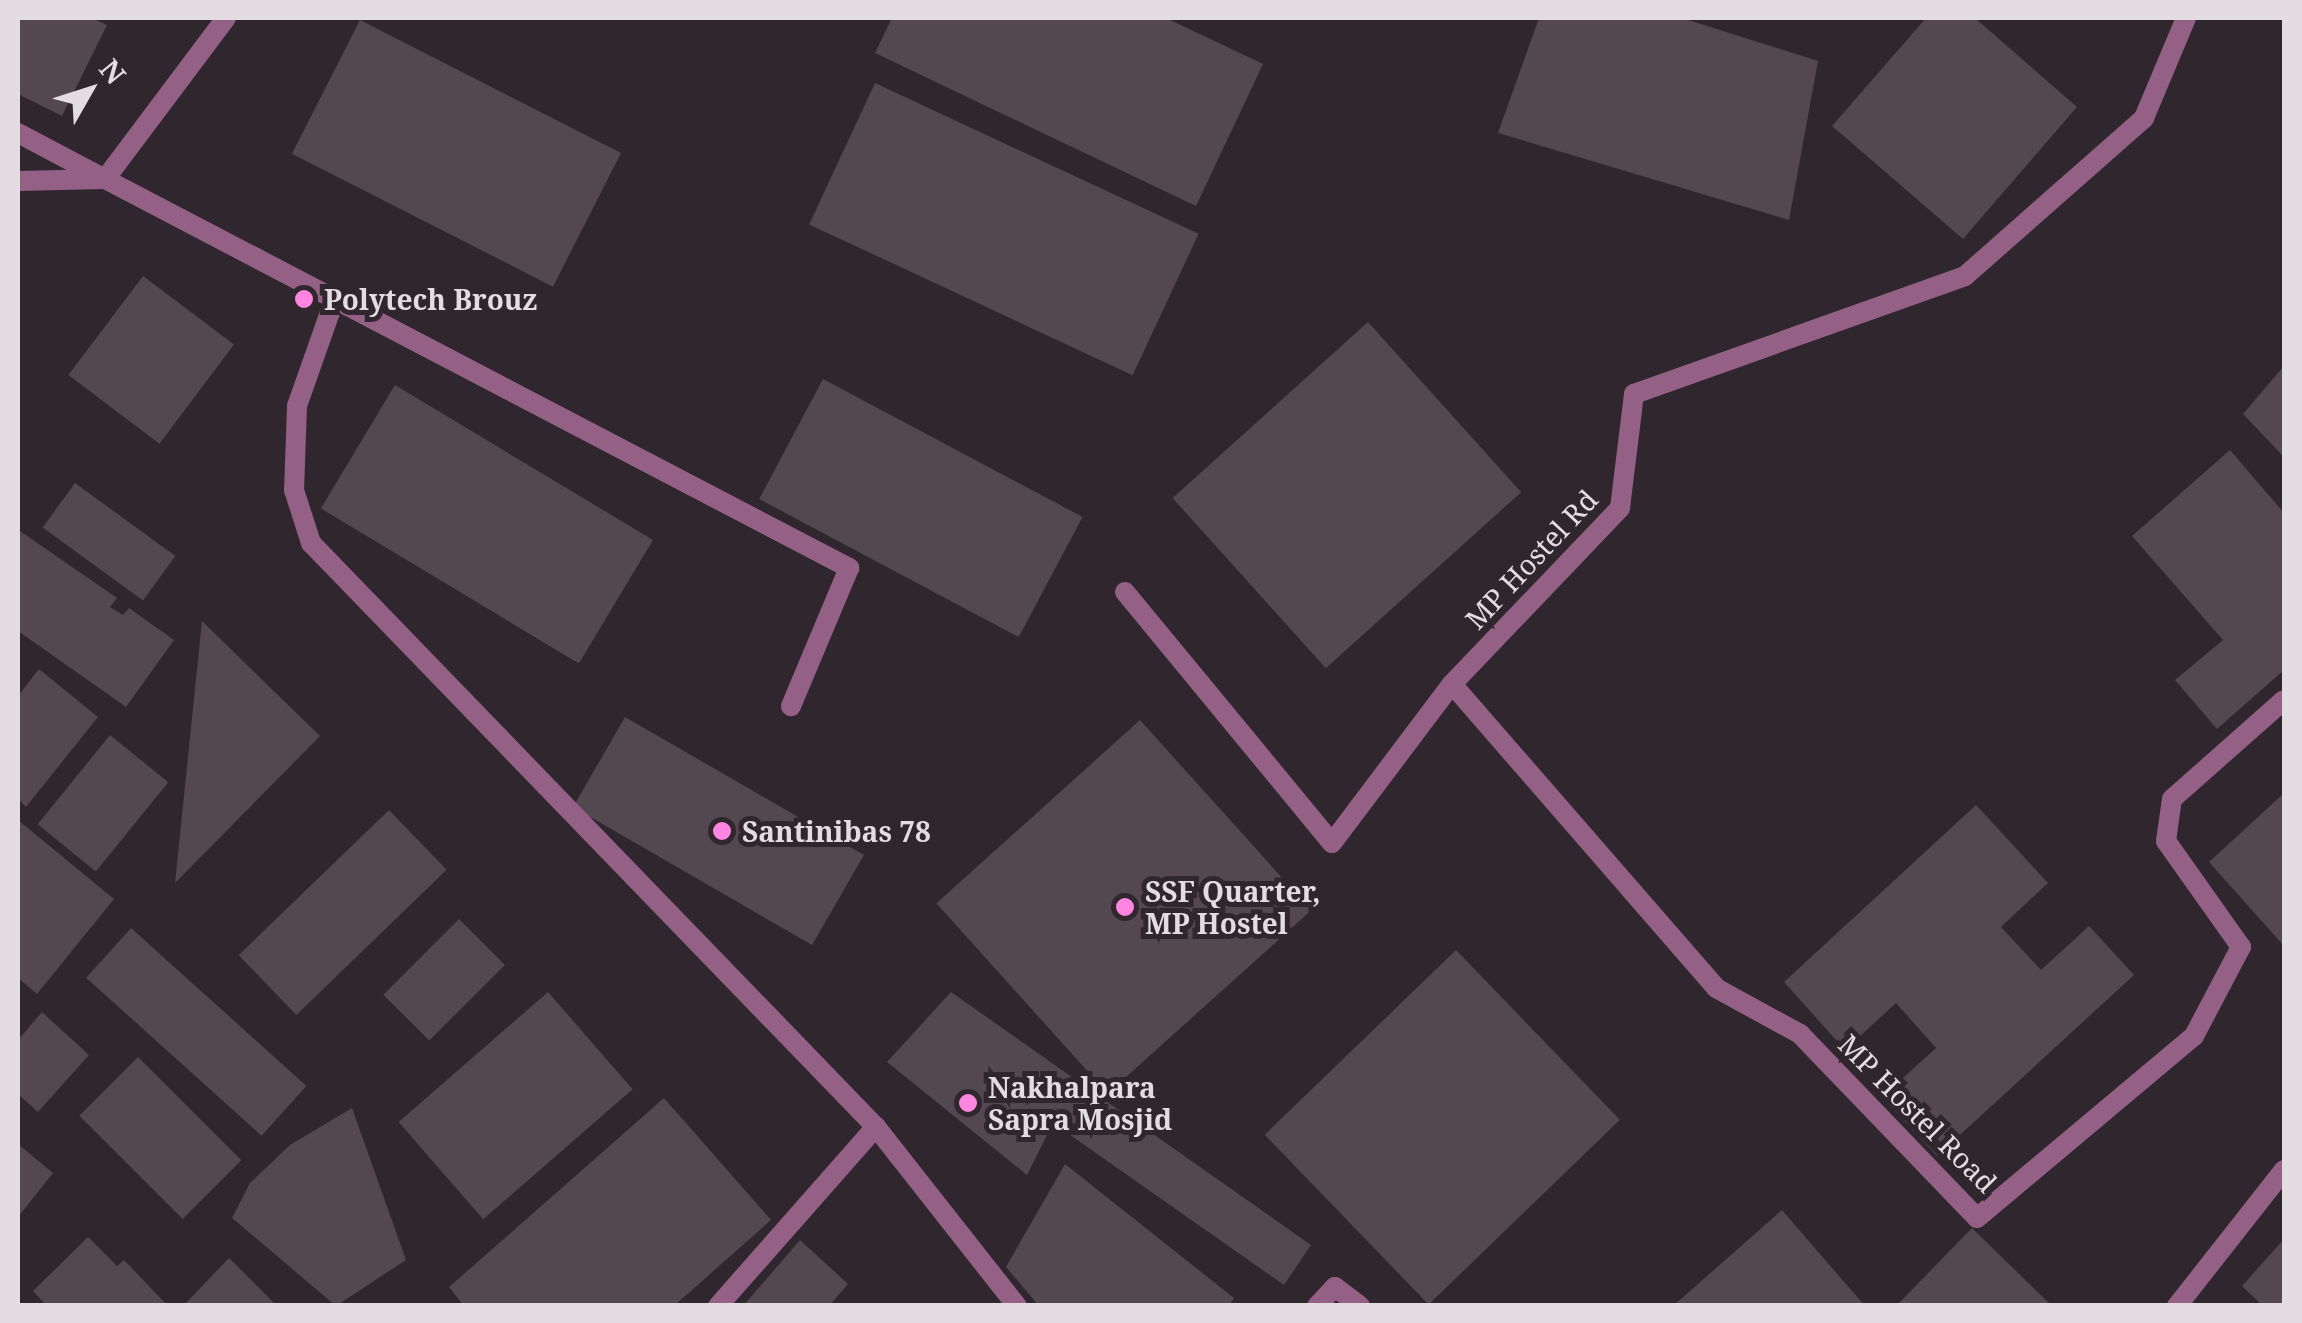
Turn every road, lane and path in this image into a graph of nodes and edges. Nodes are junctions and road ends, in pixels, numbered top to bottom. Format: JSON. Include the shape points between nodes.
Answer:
{"nodes":[{"id":1,"x":226,"y":18,"type":"edge"},
{"id":2,"x":2186,"y":18,"type":"edge"},
{"id":3,"x":18,"y":133,"type":"edge"},
{"id":4,"x":106,"y":179,"type":"junction"},
{"id":5,"x":18,"y":181,"type":"edge"},
{"id":6,"x":335,"y":298,"type":"junction"},
{"id":7,"x":1126,"y":592,"type":"dead end"},
{"id":8,"x":1452,"y":684,"type":"junction"},
{"id":9,"x":2284,"y":700,"type":"edge"},
{"id":10,"x":790,"y":706,"type":"dead end"},
{"id":11,"x":876,"y":1127,"type":"junction"},
{"id":12,"x":2284,"y":1170,"type":"edge"},
{"id":13,"x":718,"y":1306,"type":"edge"},
{"id":14,"x":1017,"y":1306,"type":"edge"},
{"id":15,"x":1316,"y":1306,"type":"edge"},
{"id":16,"x":1360,"y":1306,"type":"edge"},
{"id":17,"x":2177,"y":1306,"type":"edge"}],
"edges":[{"from":1,"to":4,"type":"street"},
{"from":2,"to":8,"type":"street","name":"MP Hostel Rd","via":[[2144,118],[1965,276],[1634,394],[1620,508]]},
{"from":3,"to":4,"type":"street"},
{"from":4,"to":5,"type":"street"},
{"from":4,"to":6,"type":"street"},
{"from":6,"to":10,"type":"street","via":[[850,568]]},
{"from":6,"to":11,"type":"street","via":[[297,406],[294,490],[311,544]]},
{"from":7,"to":8,"type":"street","name":"MP Hostel Rd","via":[[1332,844]]},
{"from":8,"to":9,"type":"street","name":"MP Hostel Road","via":[[1716,988],[1800,1034],[1976,1218],[2194,1036],[2241,947],[2166,841],[2172,800]]},
{"from":11,"to":13,"type":"street"},
{"from":11,"to":14,"type":"street"},
{"from":12,"to":17,"type":"street"},
{"from":15,"to":16,"type":"street","via":[[1336,1286]]}]}
